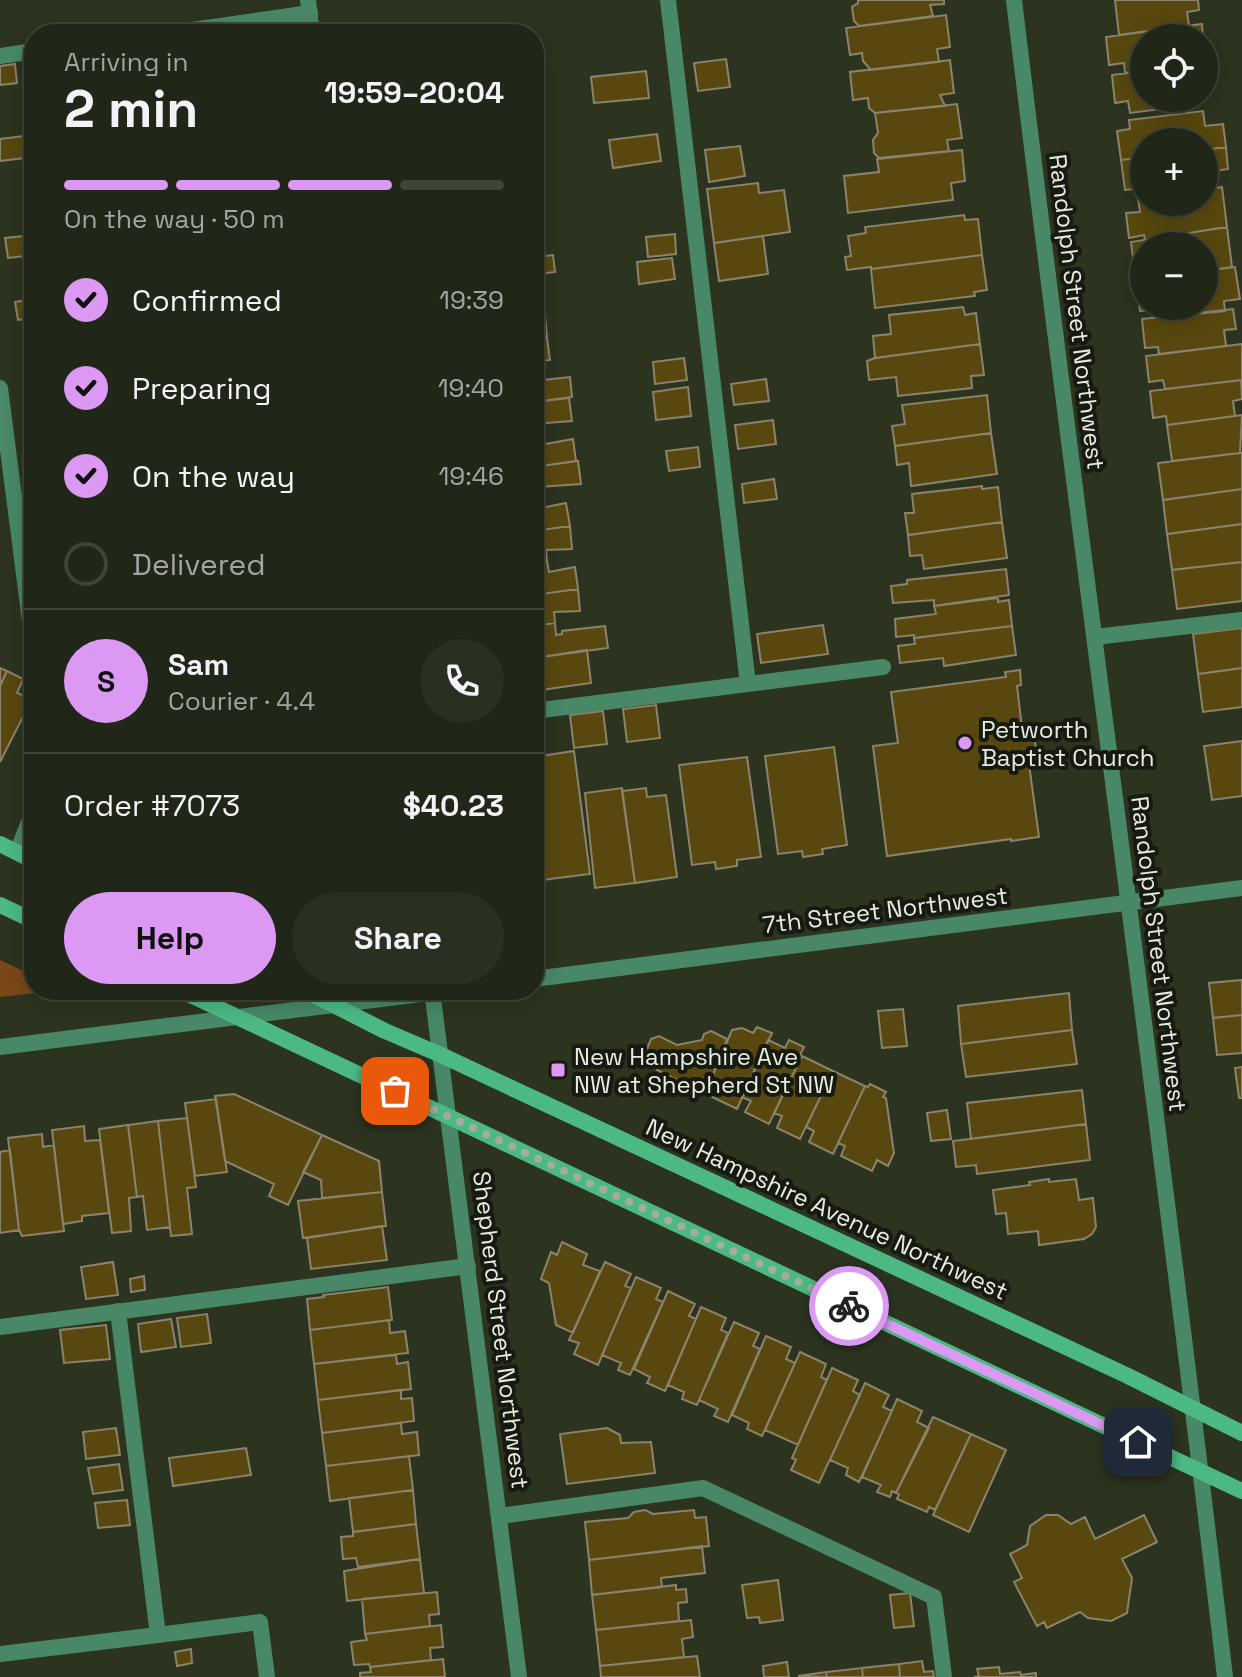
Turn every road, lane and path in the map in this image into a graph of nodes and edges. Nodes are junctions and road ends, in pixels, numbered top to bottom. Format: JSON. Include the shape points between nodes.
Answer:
{"nodes":[{"id":1,"x":668,"y":0,"type":"edge"},
{"id":2,"x":1014,"y":0,"type":"edge"},
{"id":3,"x":309,"y":6,"type":"edge"},
{"id":4,"x":216,"y":24,"type":"edge"},
{"id":5,"x":24,"y":52,"type":"edge"},
{"id":6,"x":0,"y":56,"type":"edge"},
{"id":7,"x":0,"y":388,"type":"edge"},
{"id":8,"x":24,"y":521,"type":"edge"},
{"id":9,"x":1242,"y":620,"type":"edge"},
{"id":10,"x":1095,"y":637,"type":"junction"},
{"id":11,"x":883,"y":667,"type":"dead end"},
{"id":12,"x":748,"y":684,"type":"junction"},
{"id":13,"x":544,"y":710,"type":"edge"},
{"id":14,"x":24,"y":835,"type":"edge"},
{"id":15,"x":0,"y":844,"type":"edge"},
{"id":16,"x":17,"y":852,"type":"junction"},
{"id":17,"x":24,"y":856,"type":"edge"},
{"id":18,"x":1242,"y":888,"type":"edge"},
{"id":19,"x":1128,"y":903,"type":"junction"},
{"id":20,"x":0,"y":905,"type":"edge"},
{"id":21,"x":24,"y":916,"type":"edge"},
{"id":22,"x":544,"y":978,"type":"edge"},
{"id":23,"x":201,"y":1000,"type":"edge"},
{"id":24,"x":325,"y":1000,"type":"edge"},
{"id":25,"x":369,"y":1000,"type":"edge"},
{"id":26,"x":433,"y":1000,"type":"edge"},
{"id":27,"x":338,"y":1006,"type":"junction"},
{"id":28,"x":239,"y":1018,"type":"junction"},
{"id":29,"x":0,"y":1047,"type":"edge"},
{"id":30,"x":441,"y":1055,"type":"junction"},
{"id":31,"x":450,"y":1117,"type":"junction"},
{"id":32,"x":468,"y":1266,"type":"junction"},
{"id":33,"x":118,"y":1311,"type":"junction"},
{"id":34,"x":0,"y":1327,"type":"edge"},
{"id":35,"x":1194,"y":1409,"type":"junction"},
{"id":36,"x":1242,"y":1433,"type":"edge"},
{"id":37,"x":1202,"y":1473,"type":"junction"},
{"id":38,"x":1242,"y":1491,"type":"edge"},
{"id":39,"x":500,"y":1516,"type":"junction"},
{"id":40,"x":158,"y":1635,"type":"junction"},
{"id":41,"x":0,"y":1654,"type":"edge"},
{"id":42,"x":267,"y":1677,"type":"edge"},
{"id":43,"x":519,"y":1677,"type":"edge"},
{"id":44,"x":944,"y":1677,"type":"edge"},
{"id":45,"x":1225,"y":1677,"type":"edge"}],
"edges":[{"from":1,"to":12,"type":"street"},
{"from":2,"to":10,"type":"street","name":"Randolph Street Northwest"},
{"from":3,"to":4,"type":"street"},
{"from":5,"to":6,"type":"street"},
{"from":7,"to":8,"type":"street"},
{"from":9,"to":10,"type":"street"},
{"from":10,"to":19,"type":"street","name":"Randolph Street Northwest"},
{"from":11,"to":12,"type":"street"},
{"from":12,"to":13,"type":"street"},
{"from":14,"to":16,"type":"street"},
{"from":15,"to":16,"type":"main road"},
{"from":16,"to":17,"type":"main road"},
{"from":18,"to":19,"type":"street","name":"7th Street Northwest"},
{"from":19,"to":22,"type":"street","name":"7th Street Northwest"},
{"from":19,"to":35,"type":"street","name":"Randolph Street Northwest"},
{"from":20,"to":21,"type":"main road"},
{"from":23,"to":28,"type":"main road"},
{"from":24,"to":27,"type":"main road","name":"New Hampshire Avenue Northwest"},
{"from":25,"to":27,"type":"street"},
{"from":26,"to":30,"type":"street","name":"Shepherd Street Northwest"},
{"from":27,"to":28,"type":"street"},
{"from":27,"to":30,"type":"main road","name":"New Hampshire Avenue Northwest"},
{"from":28,"to":29,"type":"street"},
{"from":28,"to":31,"type":"main road"},
{"from":30,"to":31,"type":"street","name":"Shepherd Street Northwest"},
{"from":30,"to":35,"type":"main road","name":"New Hampshire Avenue Northwest"},
{"from":31,"to":32,"type":"street","name":"Shepherd Street Northwest"},
{"from":31,"to":37,"type":"main road"},
{"from":32,"to":33,"type":"street"},
{"from":32,"to":39,"type":"street","name":"Shepherd Street Northwest"},
{"from":33,"to":34,"type":"street"},
{"from":33,"to":40,"type":"street"},
{"from":35,"to":36,"type":"main road","name":"New Hampshire Avenue Northwest"},
{"from":35,"to":37,"type":"street","name":"Randolph Street Northwest"},
{"from":37,"to":38,"type":"main road"},
{"from":37,"to":45,"type":"street","name":"Randolph Street Northwest"},
{"from":39,"to":43,"type":"street","name":"Shepherd Street Northwest"},
{"from":39,"to":44,"type":"street","via":[[703,1488],[934,1597]]},
{"from":40,"to":41,"type":"street"},
{"from":40,"to":42,"type":"street","via":[[260,1622]]}]}
